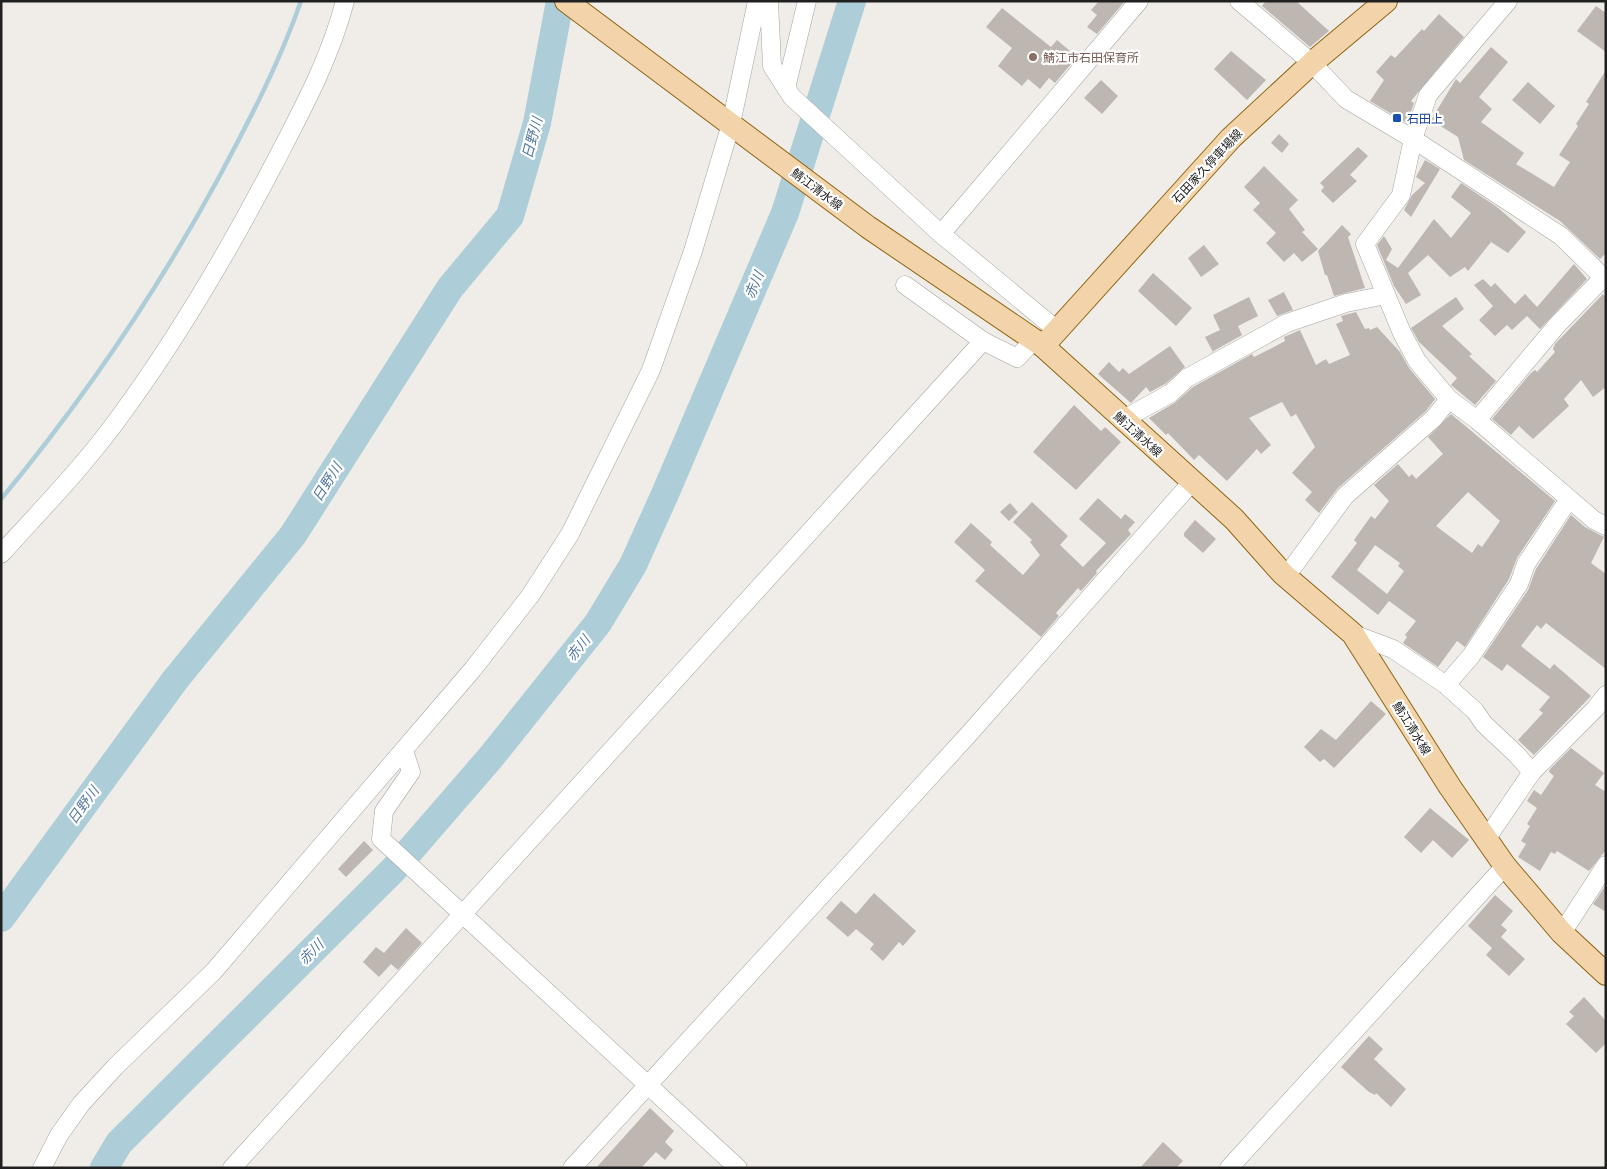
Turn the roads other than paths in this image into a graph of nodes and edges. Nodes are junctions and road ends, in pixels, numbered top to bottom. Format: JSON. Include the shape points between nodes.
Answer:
{"nodes":[{"id":1,"x":345,"y":1,"type":"edge"},
{"id":2,"x":566,"y":1,"type":"edge"},
{"id":3,"x":757,"y":1,"type":"edge"},
{"id":4,"x":769,"y":1,"type":"edge"},
{"id":5,"x":808,"y":1,"type":"edge"},
{"id":6,"x":1139,"y":1,"type":"edge"},
{"id":7,"x":1239,"y":1,"type":"edge"},
{"id":8,"x":1386,"y":1,"type":"edge"},
{"id":9,"x":1508,"y":1,"type":"edge"},
{"id":10,"x":1312,"y":63,"type":"junction"},
{"id":11,"x":786,"y":88,"type":"junction"},
{"id":12,"x":731,"y":124,"type":"junction"},
{"id":13,"x":1414,"y":139,"type":"junction"},
{"id":14,"x":940,"y":234,"type":"junction"},
{"id":15,"x":1605,"y":278,"type":"edge"},
{"id":16,"x":905,"y":285,"type":"dead end"},
{"id":17,"x":1386,"y":295,"type":"junction"},
{"id":18,"x":1045,"y":338,"type":"junction"},
{"id":19,"x":983,"y":342,"type":"junction"},
{"id":20,"x":1449,"y":399,"type":"junction"},
{"id":21,"x":1122,"y":420,"type":"junction"},
{"id":22,"x":1477,"y":420,"type":"junction"},
{"id":23,"x":1192,"y":482,"type":"junction"},
{"id":24,"x":1569,"y":499,"type":"junction"},
{"id":25,"x":1606,"y":526,"type":"edge"},
{"id":26,"x":1,"y":554,"type":"edge"},
{"id":27,"x":1283,"y":574,"type":"junction"},
{"id":28,"x":1353,"y":634,"type":"junction"},
{"id":29,"x":1446,"y":685,"type":"junction"},
{"id":30,"x":1606,"y":695,"type":"edge"},
{"id":31,"x":404,"y":751,"type":"junction"},
{"id":32,"x":1532,"y":772,"type":"junction"},
{"id":33,"x":1487,"y":838,"type":"junction"},
{"id":34,"x":1606,"y":865,"type":"edge"},
{"id":35,"x":1505,"y":866,"type":"junction"},
{"id":36,"x":462,"y":916,"type":"junction"},
{"id":37,"x":1562,"y":933,"type":"junction"},
{"id":38,"x":1606,"y":974,"type":"edge"},
{"id":39,"x":648,"y":1086,"type":"junction"},
{"id":40,"x":42,"y":1168,"type":"edge"},
{"id":41,"x":232,"y":1168,"type":"edge"},
{"id":42,"x":572,"y":1168,"type":"edge"},
{"id":43,"x":738,"y":1168,"type":"edge"},
{"id":44,"x":1229,"y":1168,"type":"edge"}],
"edges":[{"from":1,"to":26,"type":"street","via":[[312,91],[250,210],[184,323],[117,420]]},
{"from":2,"to":12,"type":"main road","name":"鯖江清水線"},
{"from":3,"to":12,"type":"street"},
{"from":4,"to":11,"type":"street","via":[[772,66]]},
{"from":5,"to":11,"type":"street"},
{"from":6,"to":14,"type":"street"},
{"from":7,"to":10,"type":"street"},
{"from":8,"to":10,"type":"main road","name":"石田家久停車場線"},
{"from":9,"to":13,"type":"street","via":[[1428,95]]},
{"from":10,"to":13,"type":"street","via":[[1346,99]]},
{"from":10,"to":18,"type":"main road","name":"石田家久停車場線","via":[[1231,138]]},
{"from":11,"to":14,"type":"street"},
{"from":12,"to":18,"type":"main road","name":"鯖江清水線","via":[[868,227]]},
{"from":12,"to":31,"type":"street","via":[[693,251],[651,370],[570,534],[530,596],[474,670]]},
{"from":13,"to":15,"type":"street","via":[[1561,236]]},
{"from":13,"to":17,"type":"street","via":[[1401,195],[1365,244]]},
{"from":14,"to":18,"type":"street"},
{"from":15,"to":22,"type":"street","via":[[1558,324]]},
{"from":16,"to":19,"type":"street"},
{"from":17,"to":20,"type":"street","via":[[1417,361]]},
{"from":17,"to":21,"type":"street","via":[[1346,303],[1287,322],[1186,378],[1171,393]]},
{"from":18,"to":19,"type":"street","via":[[1017,358]]},
{"from":18,"to":21,"type":"main road","name":"鯖江清水線"},
{"from":19,"to":36,"type":"street"},
{"from":20,"to":22,"type":"street"},
{"from":20,"to":27,"type":"street","via":[[1434,418],[1345,496],[1293,567]]},
{"from":21,"to":23,"type":"main road","name":"鯖江清水線"},
{"from":22,"to":24,"type":"street"},
{"from":23,"to":27,"type":"main road","name":"鯖江清水線","via":[[1234,519]]},
{"from":23,"to":39,"type":"street","via":[[968,735]]},
{"from":24,"to":25,"type":"street"},
{"from":24,"to":29,"type":"street","via":[[1526,564],[1519,584],[1471,656]]},
{"from":27,"to":28,"type":"main road","name":"鯖江清水線"},
{"from":28,"to":29,"type":"street","via":[[1393,649]]},
{"from":28,"to":33,"type":"main road","name":"鯖江清水線","via":[[1450,787]]},
{"from":29,"to":32,"type":"street"},
{"from":30,"to":32,"type":"street"},
{"from":31,"to":36,"type":"street","via":[[411,772],[384,811],[381,839]]},
{"from":31,"to":40,"type":"street","via":[[214,970],[81,1104],[59,1135]]},
{"from":32,"to":33,"type":"street"},
{"from":33,"to":35,"type":"main road","name":"鯖江清水線"},
{"from":34,"to":37,"type":"street"},
{"from":35,"to":37,"type":"main road","name":"鯖江清水線"},
{"from":35,"to":44,"type":"street"},
{"from":36,"to":39,"type":"street"},
{"from":36,"to":41,"type":"street"},
{"from":37,"to":38,"type":"main road","name":"鯖江清水線"},
{"from":39,"to":42,"type":"street"},
{"from":39,"to":43,"type":"street"}]}
